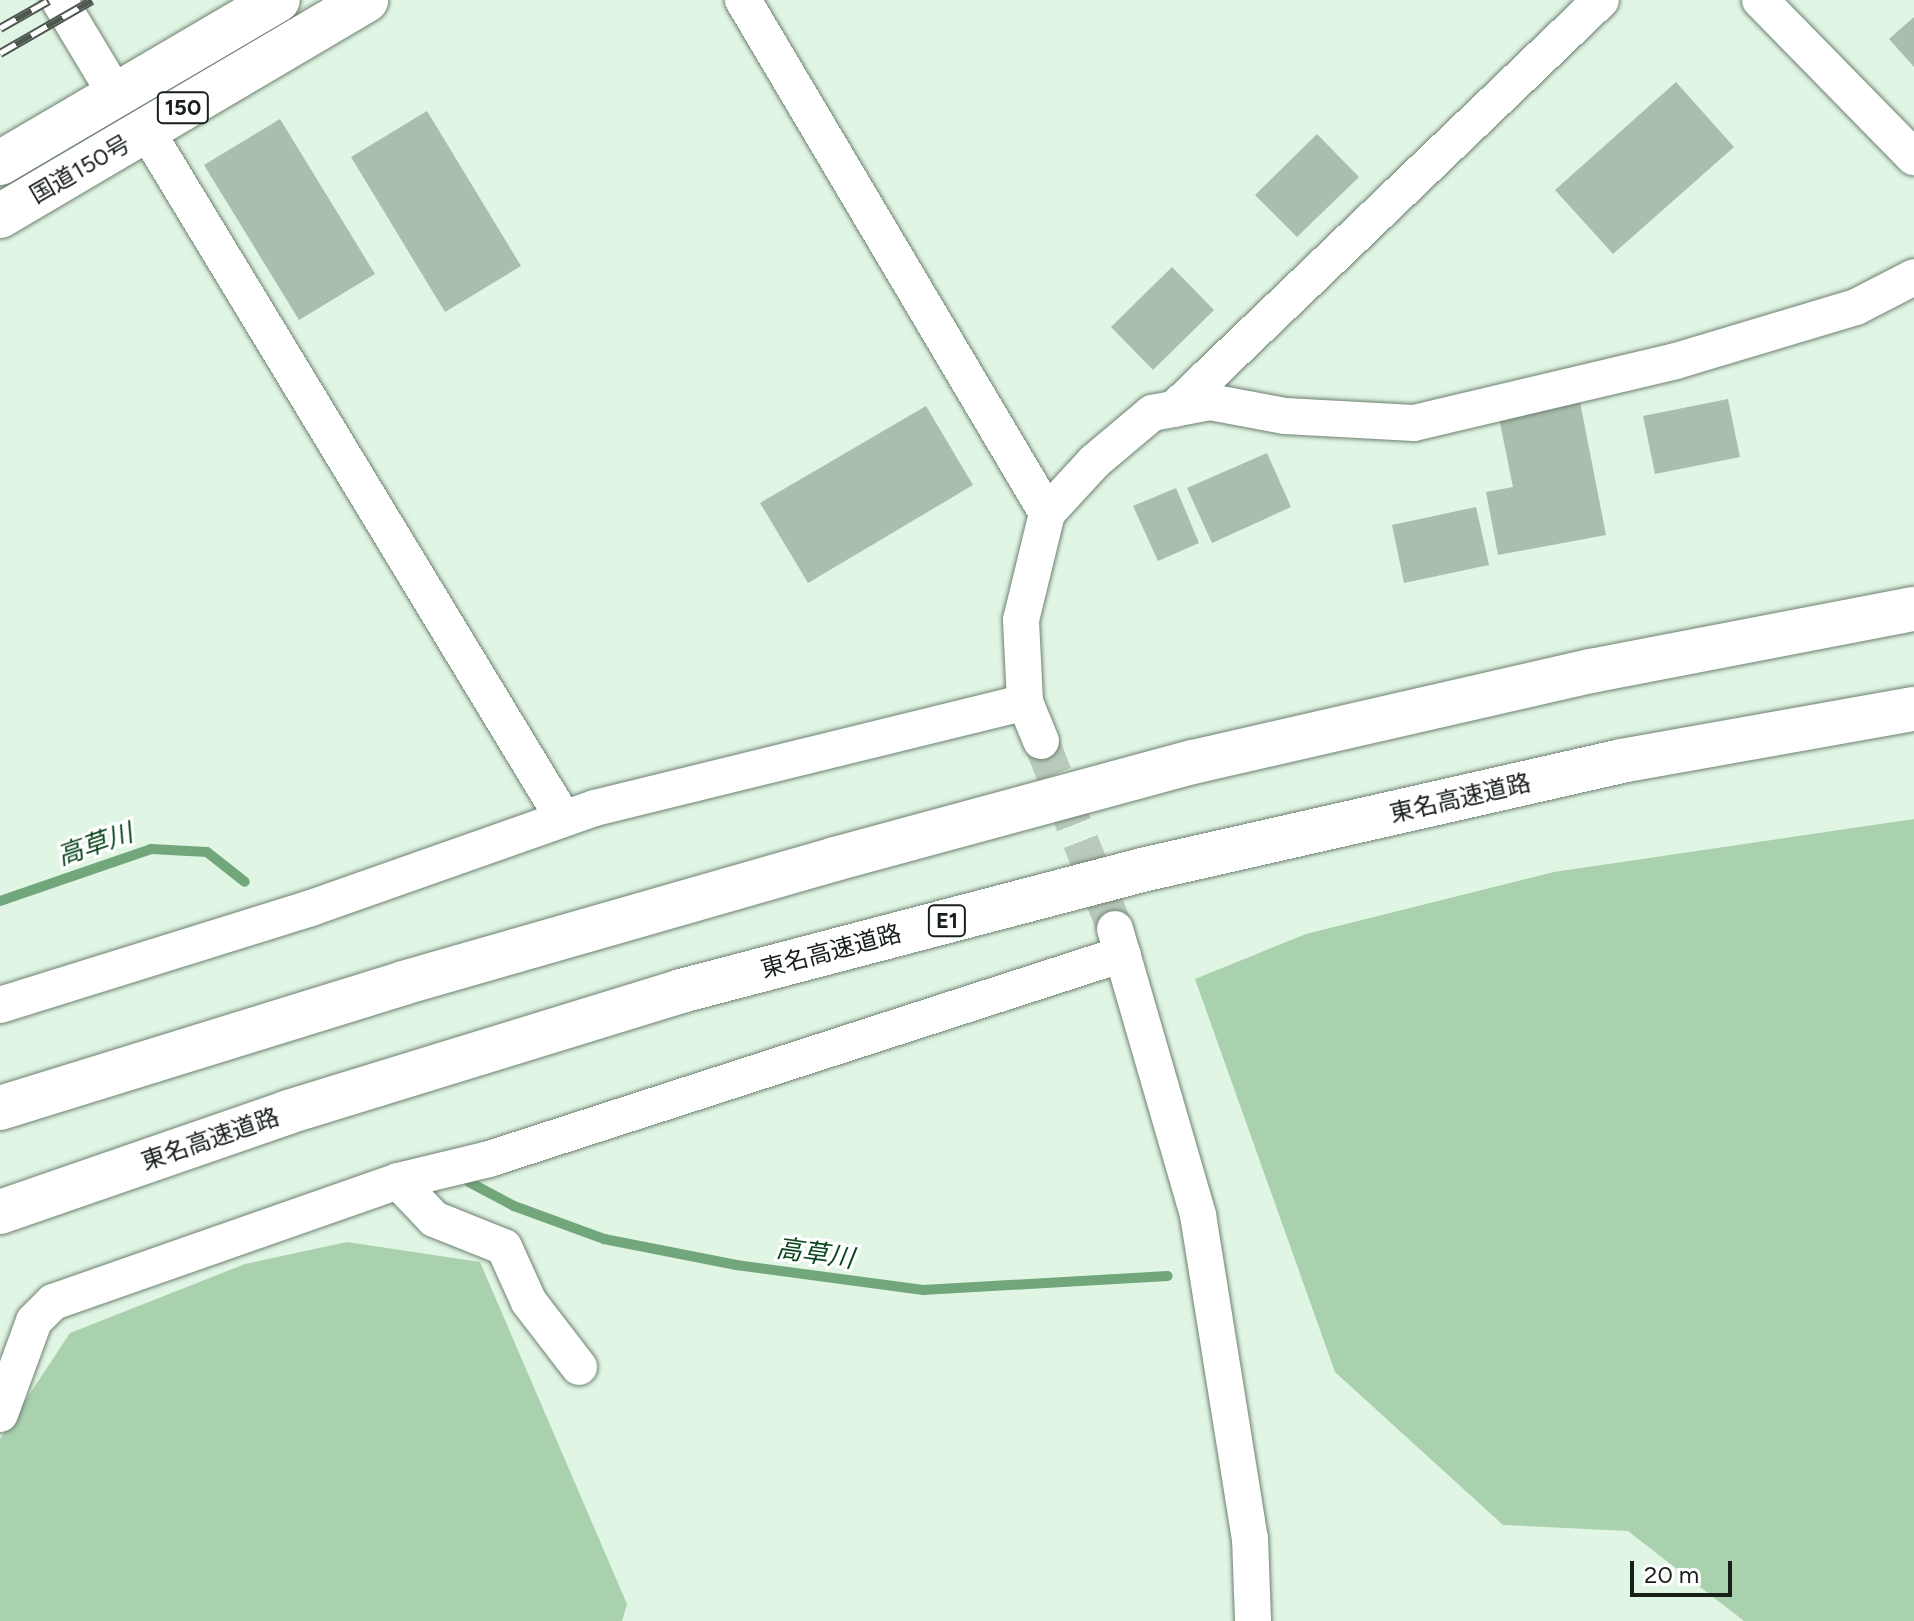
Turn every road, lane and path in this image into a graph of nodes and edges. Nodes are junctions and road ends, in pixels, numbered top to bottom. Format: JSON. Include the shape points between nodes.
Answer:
{"nodes":[{"id":1,"x":59,"y":0,"type":"edge"},
{"id":2,"x":278,"y":0,"type":"edge"},
{"id":3,"x":366,"y":0,"type":"edge"},
{"id":4,"x":743,"y":0,"type":"edge"},
{"id":5,"x":1601,"y":0,"type":"edge"},
{"id":6,"x":1760,"y":0,"type":"edge"},
{"id":7,"x":116,"y":95,"type":"junction"},
{"id":8,"x":146,"y":130,"type":"junction"},
{"id":9,"x":1914,"y":157,"type":"edge"},
{"id":10,"x":0,"y":163,"type":"edge"},
{"id":11,"x":0,"y":216,"type":"edge"},
{"id":12,"x":1914,"y":277,"type":"edge"},
{"id":13,"x":1174,"y":409,"type":"junction"},
{"id":14,"x":1047,"y":513,"type":"junction"},
{"id":15,"x":1914,"y":609,"type":"edge"},
{"id":16,"x":1025,"y":702,"type":"junction"},
{"id":17,"x":1914,"y":709,"type":"edge"},
{"id":18,"x":1041,"y":741,"type":"tunnel mouth"},
{"id":19,"x":563,"y":818,"type":"junction"},
{"id":20,"x":0,"y":1005,"type":"edge"},
{"id":21,"x":0,"y":1108,"type":"edge"},
{"id":22,"x":398,"y":1181,"type":"junction"},
{"id":23,"x":0,"y":1212,"type":"edge"},
{"id":24,"x":579,"y":1367,"type":"dead end"},
{"id":25,"x":0,"y":1414,"type":"edge"},
{"id":26,"x":1253,"y":1621,"type":"edge"}],
"edges":[{"from":1,"to":7,"type":"street"},
{"from":2,"to":7,"type":"highway","name":"国道150号","number":"150"},
{"from":3,"to":8,"type":"highway","name":"国道150号","number":"150"},
{"from":4,"to":14,"type":"street"},
{"from":5,"to":13,"type":"street"},
{"from":6,"to":9,"type":"street"},
{"from":7,"to":10,"type":"highway","name":"国道150号","number":"150"},
{"from":8,"to":11,"type":"highway","name":"国道150号","number":"150"},
{"from":8,"to":19,"type":"street"},
{"from":12,"to":13,"type":"street","via":[[1856,307],[1676,361],[1414,423],[1285,416],[1210,402]]},
{"from":13,"to":14,"type":"street","via":[[1152,413],[1095,461]]},
{"from":14,"to":16,"type":"street","via":[[1021,620]]},
{"from":15,"to":21,"type":"highway","via":[[1591,671],[1193,762],[403,983]]},
{"from":16,"to":18,"type":"street"},
{"from":16,"to":19,"type":"street"},
{"from":17,"to":23,"type":"highway","name":"東名高速道路","number":"E1","via":[[1621,761],[1158,866],[727,978],[288,1112]]},
{"from":19,"to":20,"type":"street","via":[[311,908]]},
{"from":22,"to":24,"type":"street","via":[[434,1219],[504,1247],[529,1302]]},
{"from":22,"to":25,"type":"street","via":[[53,1302],[34,1321]]},
{"from":22,"to":26,"type":"street","via":[[489,1159],[1119,941],[1198,1215],[1250,1538]]}]}
